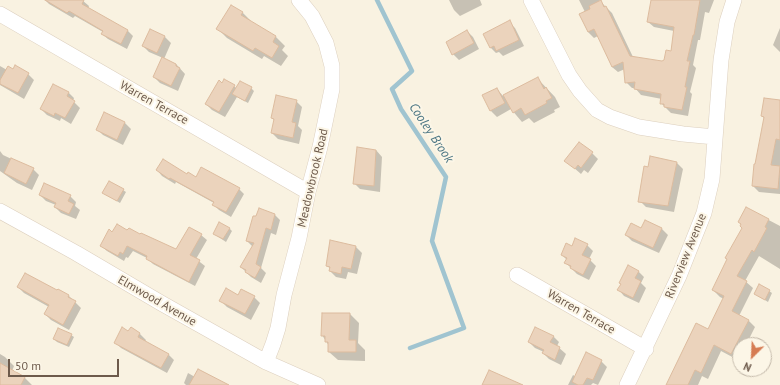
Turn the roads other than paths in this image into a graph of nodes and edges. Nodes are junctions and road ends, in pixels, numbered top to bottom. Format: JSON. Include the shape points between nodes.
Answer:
{"nodes":[{"id":1,"x":299,"y":0,"type":"edge"},
{"id":2,"x":531,"y":0,"type":"edge"},
{"id":3,"x":734,"y":0,"type":"edge"},
{"id":4,"x":0,"y":14,"type":"edge"},
{"id":5,"x":715,"y":137,"type":"junction"},
{"id":6,"x":308,"y":192,"type":"junction"},
{"id":7,"x":0,"y":211,"type":"edge"},
{"id":8,"x":517,"y":275,"type":"dead end"},
{"id":9,"x":646,"y":349,"type":"junction"},
{"id":10,"x":266,"y":362,"type":"junction"},
{"id":11,"x":318,"y":385,"type":"edge"},
{"id":12,"x":627,"y":385,"type":"edge"}],
"edges":[{"from":1,"to":6,"type":"street","name":"Meadowbrook Road","via":[[322,33],[332,66],[331,100]]},
{"from":2,"to":5,"type":"street","via":[[580,92],[597,110],[639,126]]},
{"from":3,"to":5,"type":"street","name":"Riverview Avenue","via":[[727,22],[721,60]]},
{"from":4,"to":6,"type":"street","name":"Warren Terrace"},
{"from":5,"to":9,"type":"street","name":"Riverview Avenue","via":[[712,179],[704,213]]},
{"from":6,"to":10,"type":"street","name":"Meadowbrook Road","via":[[278,328]]},
{"from":7,"to":10,"type":"street","name":"Elmwood Avenue"},
{"from":8,"to":9,"type":"street","name":"Warren Terrace"},
{"from":9,"to":12,"type":"street","name":"Riverview Avenue"},
{"from":10,"to":11,"type":"street","name":"Elmwood Avenue"}]}
